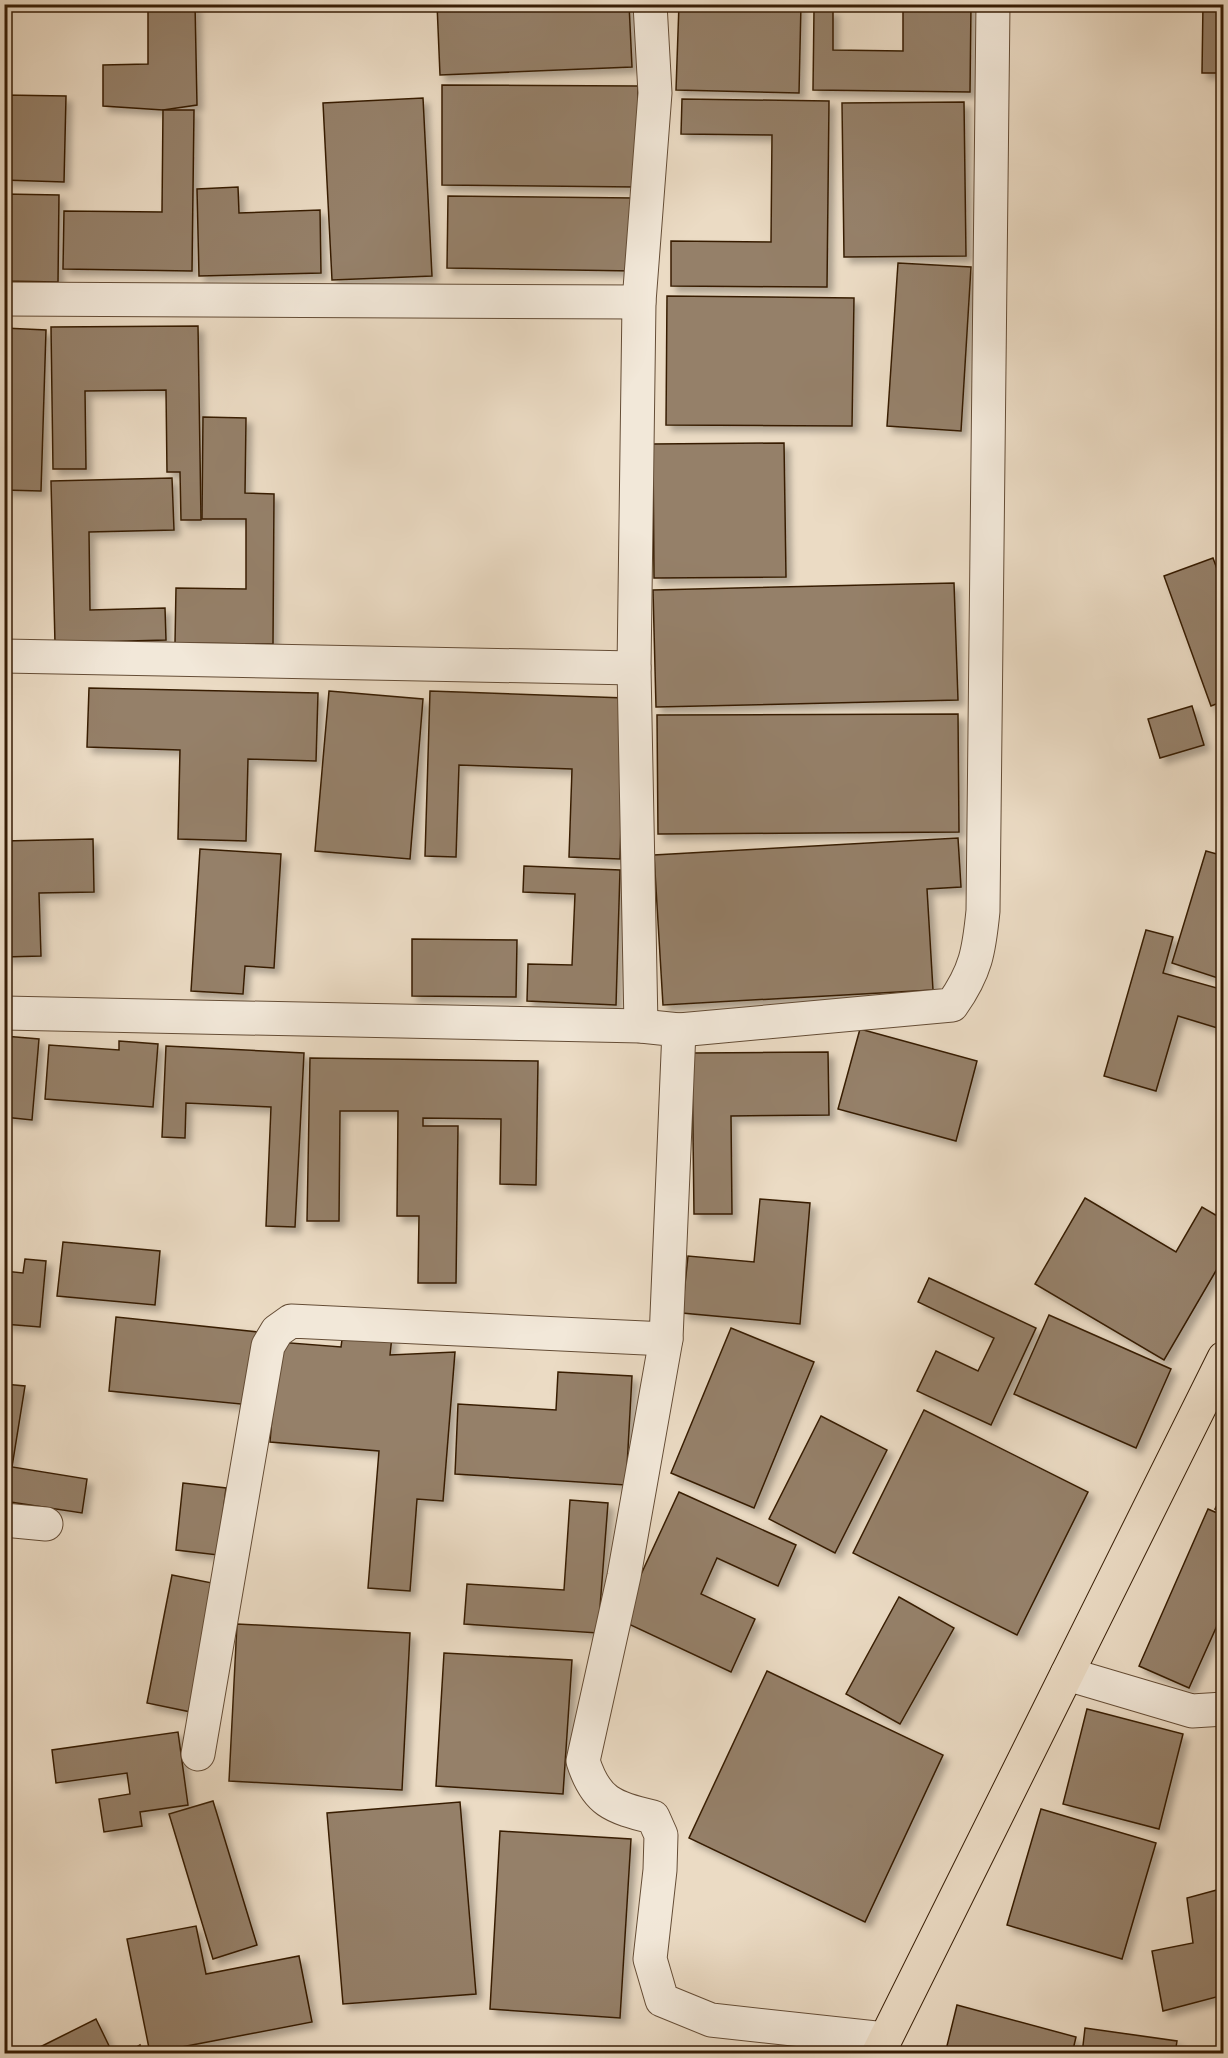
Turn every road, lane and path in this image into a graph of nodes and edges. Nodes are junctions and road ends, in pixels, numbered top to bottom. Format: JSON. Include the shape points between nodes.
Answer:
{"nodes":[{"id":1,"x":650,"y":4,"type":"edge"},
{"id":2,"x":993,"y":4,"type":"edge"},
{"id":3,"x":4,"y":299,"type":"edge"},
{"id":4,"x":639,"y":302,"type":"junction"},
{"id":5,"x":4,"y":656,"type":"edge"},
{"id":6,"x":634,"y":669,"type":"junction"},
{"id":7,"x":4,"y":1013,"type":"edge"},
{"id":8,"x":641,"y":1026,"type":"junction"},
{"id":9,"x":679,"y":1030,"type":"junction"},
{"id":10,"x":666,"y":1339,"type":"junction"},
{"id":11,"x":1224,"y":1358,"type":"edge"},
{"id":12,"x":4,"y":1520,"type":"edge"},
{"id":13,"x":46,"y":1524,"type":"dead end"},
{"id":14,"x":1067,"y":1674,"type":"junction"},
{"id":15,"x":1224,"y":1709,"type":"edge"},
{"id":16,"x":198,"y":1754,"type":"dead end"},
{"id":17,"x":881,"y":2046,"type":"edge"}],
"edges":[{"from":1,"to":4,"type":"street","via":[[655,93]]},
{"from":2,"to":9,"type":"street","via":[[983,911],[978,955],[966,986],[952,1005]]},
{"from":3,"to":4,"type":"street"},
{"from":4,"to":6,"type":"street"},
{"from":5,"to":6,"type":"street"},
{"from":6,"to":8,"type":"street"},
{"from":7,"to":8,"type":"street"},
{"from":8,"to":9,"type":"street"},
{"from":9,"to":10,"type":"street"},
{"from":10,"to":16,"type":"street","via":[[291,1321],[277,1331],[268,1346]]},
{"from":10,"to":17,"type":"street","via":[[624,1576],[583,1761],[591,1787],[621,1809],[653,1816],[661,1835],[650,1959],[662,2000],[711,2020]]},
{"from":11,"to":14,"type":"main road"},
{"from":12,"to":13,"type":"street"},
{"from":14,"to":15,"type":"street","via":[[1192,1712]]},
{"from":14,"to":17,"type":"main road"}]}
